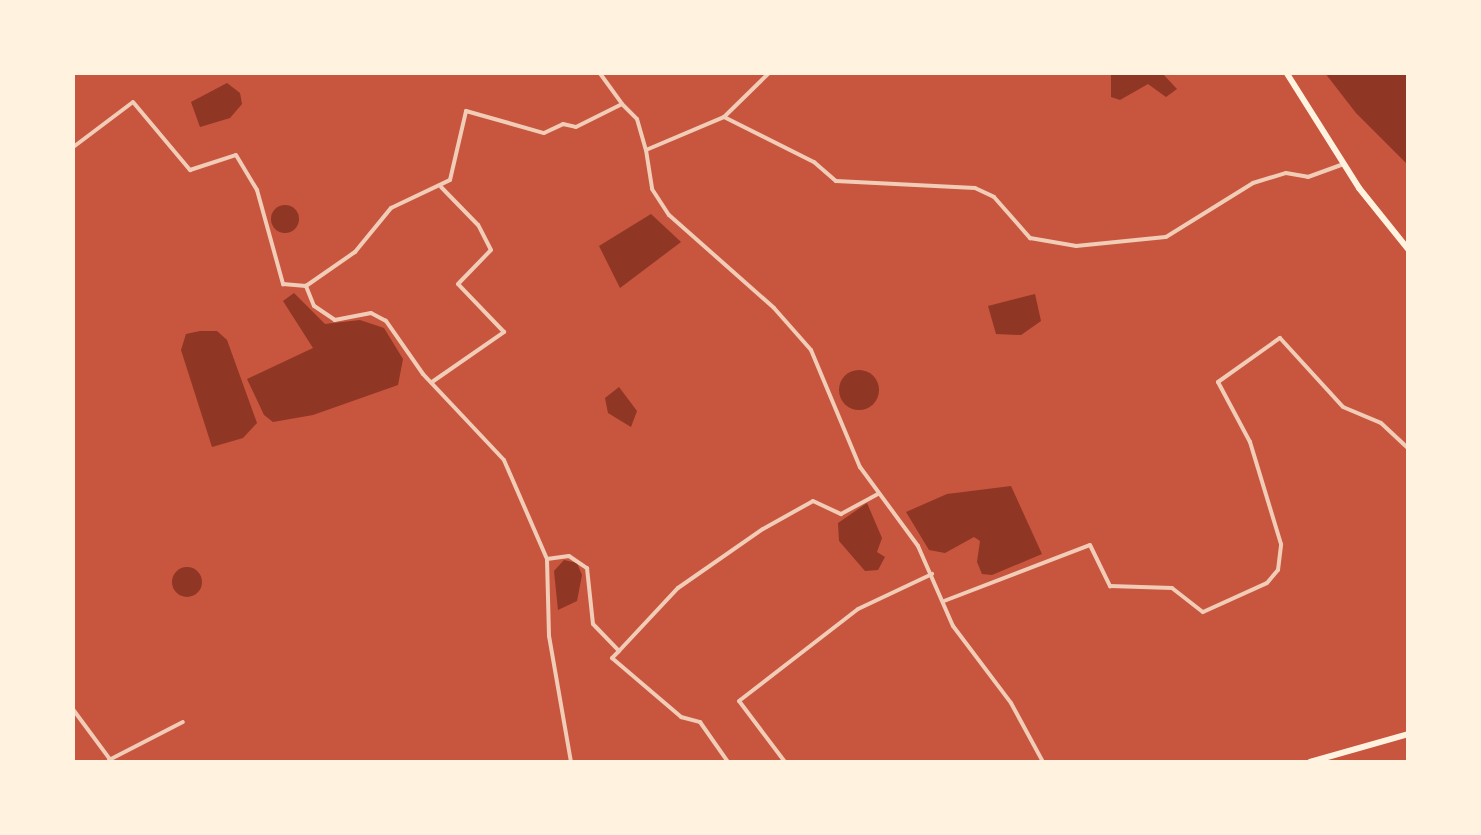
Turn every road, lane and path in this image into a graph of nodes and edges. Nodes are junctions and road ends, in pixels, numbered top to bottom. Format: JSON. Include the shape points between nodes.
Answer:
{"nodes":[{"id":1,"x":599,"y":72,"type":"edge"},
{"id":2,"x":770,"y":72,"type":"edge"},
{"id":3,"x":1286,"y":72,"type":"edge"},
{"id":4,"x":622,"y":104,"type":"junction"},
{"id":5,"x":724,"y":117,"type":"junction"},
{"id":6,"x":72,"y":148,"type":"edge"},
{"id":7,"x":646,"y":150,"type":"junction"},
{"id":8,"x":1344,"y":164,"type":"junction"},
{"id":9,"x":441,"y":187,"type":"junction"},
{"id":10,"x":1408,"y":249,"type":"edge"},
{"id":11,"x":306,"y":286,"type":"junction"},
{"id":12,"x":432,"y":382,"type":"junction"},
{"id":13,"x":1408,"y":448,"type":"edge"},
{"id":14,"x":878,"y":494,"type":"junction"},
{"id":15,"x":547,"y":559,"type":"junction"},
{"id":16,"x":932,"y":574,"type":"junction"},
{"id":17,"x":944,"y":601,"type":"junction"},
{"id":18,"x":619,"y":651,"type":"junction"},
{"id":19,"x":72,"y":708,"type":"edge"},
{"id":20,"x":182,"y":722,"type":"dead end"},
{"id":21,"x":1408,"y":734,"type":"edge"},
{"id":22,"x":110,"y":762,"type":"edge"},
{"id":23,"x":571,"y":762,"type":"edge"},
{"id":24,"x":728,"y":762,"type":"edge"},
{"id":25,"x":785,"y":762,"type":"edge"},
{"id":26,"x":1043,"y":762,"type":"edge"},
{"id":27,"x":1310,"y":762,"type":"edge"}],
"edges":[{"from":1,"to":4,"type":"street"},
{"from":2,"to":5,"type":"street"},
{"from":3,"to":8,"type":"main road"},
{"from":4,"to":7,"type":"street","via":[[637,119]]},
{"from":4,"to":9,"type":"street","via":[[576,127],[562,124],[544,132],[466,111],[454,174]]},
{"from":5,"to":7,"type":"street"},
{"from":5,"to":8,"type":"street","via":[[814,162],[836,181],[975,188],[994,197],[1030,238],[1076,246],[1166,237],[1252,183]]},
{"from":6,"to":11,"type":"street","via":[[133,102],[190,170],[236,155],[257,190],[283,284]]},
{"from":7,"to":14,"type":"street","via":[[652,189],[668,215],[774,308],[811,350]]},
{"from":8,"to":10,"type":"main road"},
{"from":9,"to":11,"type":"street","via":[[391,208],[355,252]]},
{"from":9,"to":12,"type":"street","via":[[478,225],[491,250],[458,284],[504,332]]},
{"from":11,"to":12,"type":"street","via":[[314,306],[334,320],[371,313],[386,321]]},
{"from":12,"to":15,"type":"street","via":[[504,460]]},
{"from":13,"to":17,"type":"street","via":[[1380,423],[1342,408],[1280,338],[1218,382],[1250,442],[1280,544],[1278,570],[1267,583],[1203,612],[1172,588],[1110,586],[1090,545]]},
{"from":14,"to":16,"type":"street"},
{"from":14,"to":18,"type":"street","via":[[841,514],[813,501],[779,520],[678,588]]},
{"from":15,"to":18,"type":"street","via":[[569,556],[587,568],[595,592],[593,624]]},
{"from":15,"to":23,"type":"street","via":[[549,636]]},
{"from":16,"to":17,"type":"street"},
{"from":16,"to":25,"type":"street","via":[[858,609],[739,701]]},
{"from":17,"to":26,"type":"street","via":[[953,626],[1010,703]]},
{"from":18,"to":24,"type":"street","via":[[612,658],[681,716],[700,722]]},
{"from":19,"to":22,"type":"street"},
{"from":20,"to":22,"type":"street"},
{"from":21,"to":27,"type":"main road"}]}
